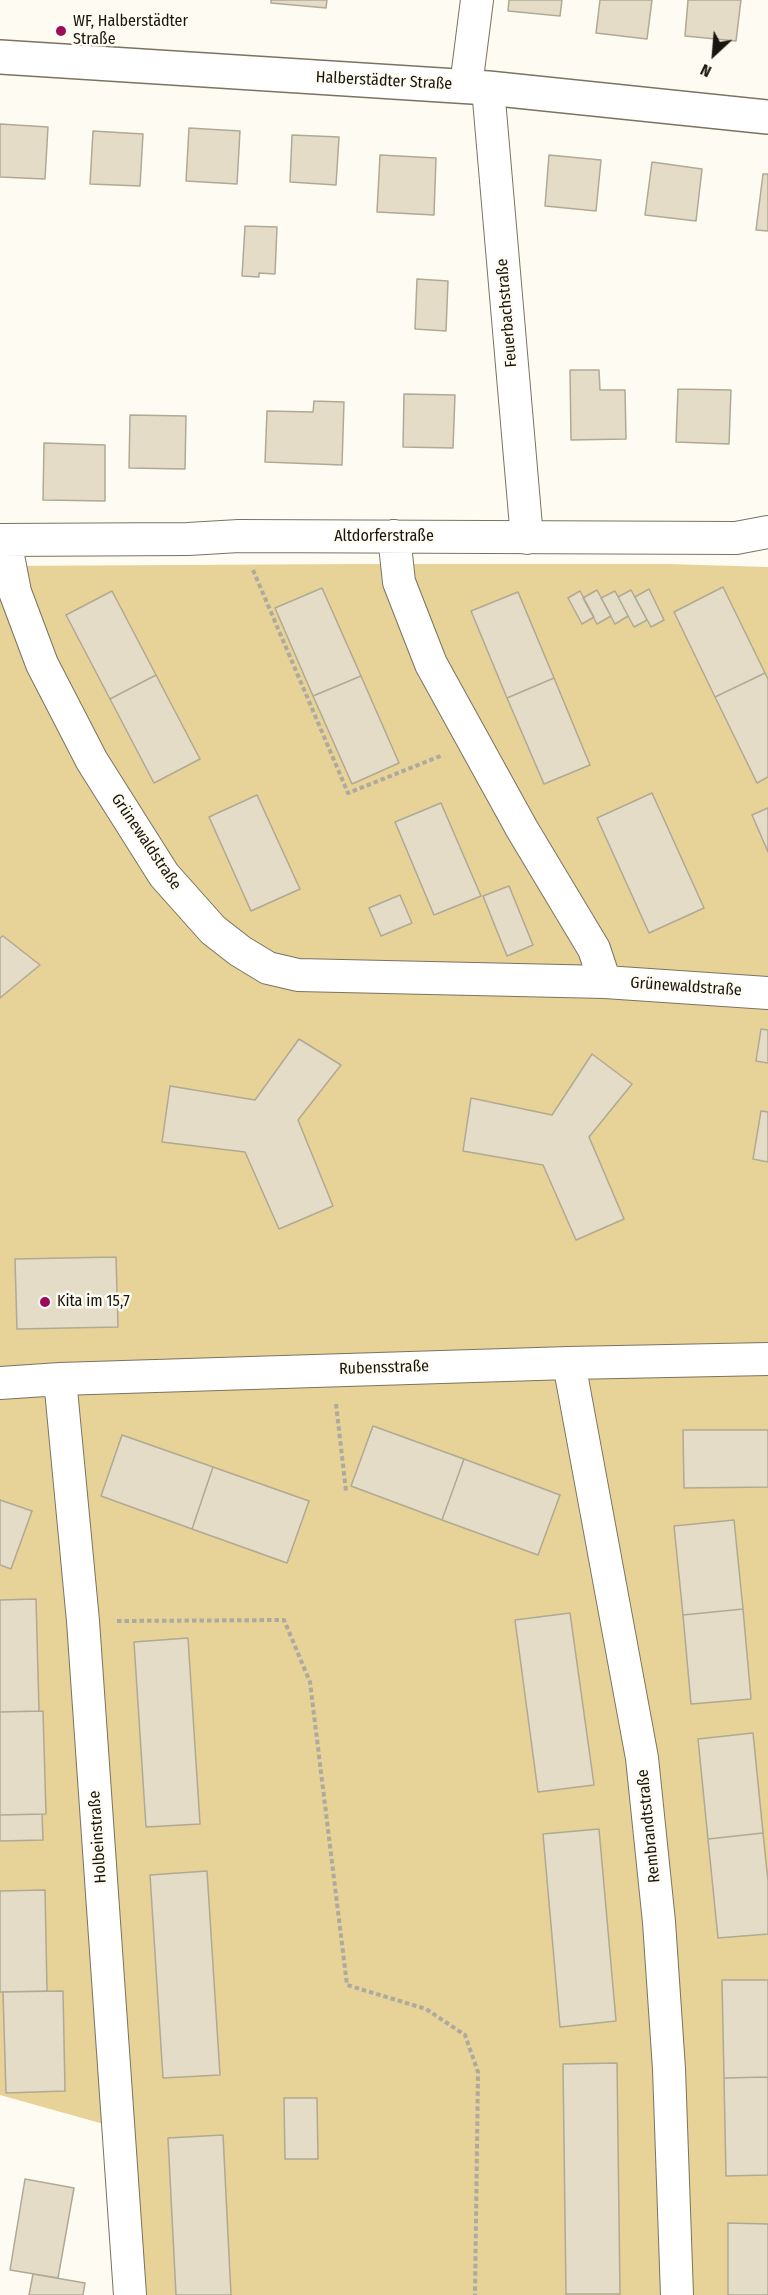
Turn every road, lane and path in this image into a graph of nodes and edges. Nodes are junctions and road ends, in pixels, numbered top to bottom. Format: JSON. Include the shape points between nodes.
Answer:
{"nodes":[{"id":1,"x":477,"y":0,"type":"edge"},
{"id":2,"x":0,"y":57,"type":"edge"},
{"id":3,"x":477,"y":87,"type":"junction"},
{"id":4,"x":768,"y":117,"type":"edge"},
{"id":5,"x":768,"y":532,"type":"edge"},
{"id":6,"x":239,"y":536,"type":"junction"},
{"id":7,"x":393,"y":536,"type":"junction"},
{"id":8,"x":527,"y":538,"type":"junction"},
{"id":9,"x":2,"y":540,"type":"edge"},
{"id":10,"x":474,"y":742,"type":"junction"},
{"id":11,"x":605,"y":982,"type":"junction"},
{"id":12,"x":768,"y":993,"type":"edge"},
{"id":13,"x":768,"y":1359,"type":"edge"},
{"id":14,"x":569,"y":1363,"type":"junction"},
{"id":15,"x":332,"y":1370,"type":"junction"},
{"id":16,"x":60,"y":1378,"type":"junction"},
{"id":17,"x":0,"y":1383,"type":"edge"},
{"id":18,"x":346,"y":1491,"type":"dead end"},
{"id":19,"x":83,"y":1621,"type":"junction"},
{"id":20,"x":130,"y":2295,"type":"edge"},
{"id":21,"x":475,"y":2295,"type":"edge"},
{"id":22,"x":677,"y":2295,"type":"edge"}],
"edges":[{"from":1,"to":3,"type":"street","name":"Feuerbachstraße"},
{"from":2,"to":3,"type":"main road","name":"Halberstädter Straße"},
{"from":3,"to":4,"type":"main road","name":"Halberstädter Straße"},
{"from":3,"to":8,"type":"street","name":"Feuerbachstraße"},
{"from":5,"to":8,"type":"street","name":"Altdorferstraße","via":[[736,538]]},
{"from":6,"to":7,"type":"street","name":"Altdorferstraße"},
{"from":6,"to":9,"type":"street","name":"Altdorferstraße"},
{"from":6,"to":10,"type":"path","via":[[348,793]]},
{"from":7,"to":8,"type":"street","name":"Altdorferstraße"},
{"from":7,"to":10,"type":"street","via":[[399,582],[431,664]]},
{"from":9,"to":11,"type":"street","name":"Grünewaldstraße","via":[[15,592],[42,664],[92,760],[164,875],[213,930],[240,951],[268,968],[298,975]]},
{"from":10,"to":11,"type":"street","via":[[594,949]]},
{"from":11,"to":12,"type":"street","name":"Grünewaldstraße"},
{"from":13,"to":14,"type":"street","name":"Rubensstraße"},
{"from":14,"to":15,"type":"street","name":"Rubensstraße"},
{"from":14,"to":22,"type":"street","name":"Rembrandtstraße","via":[[642,1758],[669,2069]]},
{"from":15,"to":16,"type":"street","name":"Rubensstraße"},
{"from":15,"to":18,"type":"path"},
{"from":16,"to":17,"type":"street","name":"Rubensstraße"},
{"from":16,"to":19,"type":"street","name":"Holbeinstraße"},
{"from":19,"to":20,"type":"street","name":"Holbeinstraße"},
{"from":19,"to":21,"type":"path","via":[[284,1620],[310,1682],[347,1985],[426,2009],[465,2035],[478,2072]]}]}
